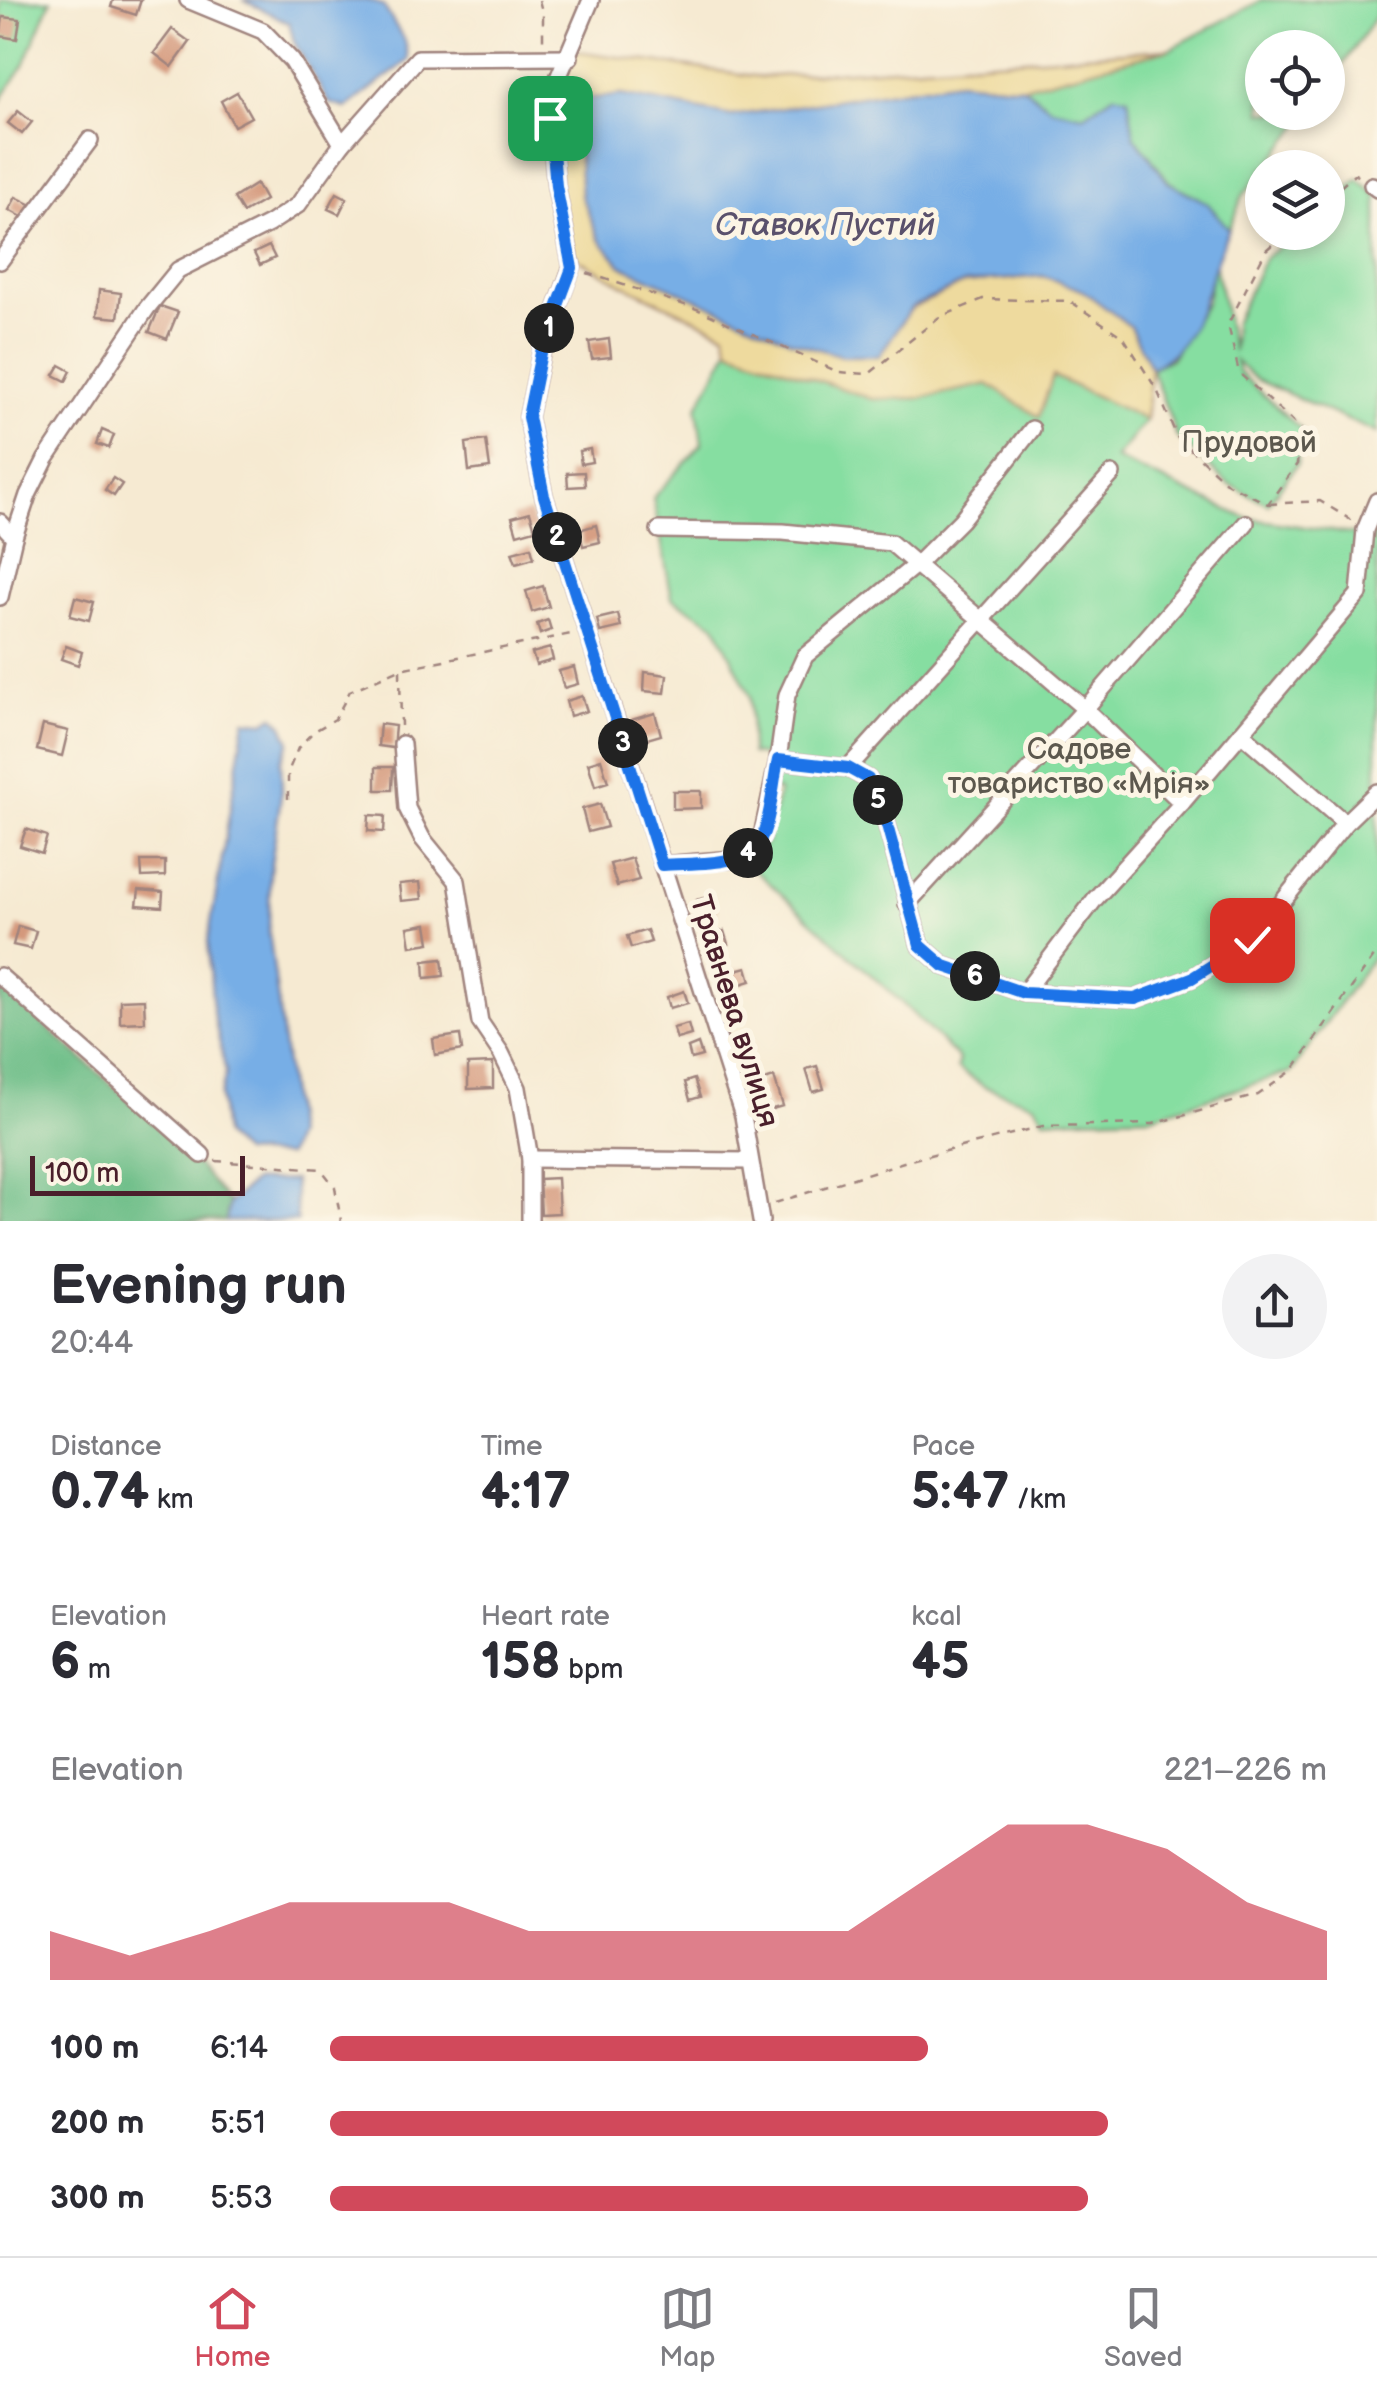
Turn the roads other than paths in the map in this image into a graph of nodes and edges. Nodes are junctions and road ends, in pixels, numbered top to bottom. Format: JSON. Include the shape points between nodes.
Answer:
{"nodes":[{"id":1,"x":188,"y":0,"type":"edge"},
{"id":2,"x":591,"y":0,"type":"edge"},
{"id":3,"x":570,"y":57,"type":"junction"},
{"id":4,"x":90,"y":140,"type":"dead end"},
{"id":5,"x":342,"y":144,"type":"junction"},
{"id":6,"x":0,"y":261,"type":"edge"},
{"id":7,"x":1032,"y":429,"type":"dead end"},
{"id":8,"x":1112,"y":474,"type":"dead end"},
{"id":9,"x":1377,"y":501,"type":"edge"},
{"id":10,"x":0,"y":522,"type":"edge"},
{"id":11,"x":1246,"y":523,"type":"dead end"},
{"id":12,"x":659,"y":530,"type":"dead end"},
{"id":13,"x":14,"y":536,"type":"junction"},
{"id":14,"x":918,"y":564,"type":"junction"},
{"id":15,"x":0,"y":598,"type":"edge"},
{"id":16,"x":982,"y":619,"type":"junction"},
{"id":17,"x":1085,"y":708,"type":"junction"},
{"id":18,"x":1241,"y":734,"type":"junction"},
{"id":19,"x":402,"y":744,"type":"road end"},
{"id":20,"x":778,"y":760,"type":"junction"},
{"id":21,"x":848,"y":768,"type":"junction"},
{"id":22,"x":1377,"y":792,"type":"edge"},
{"id":23,"x":1182,"y":804,"type":"junction"},
{"id":24,"x":1345,"y":823,"type":"junction"},
{"id":25,"x":662,"y":865,"type":"junction"},
{"id":26,"x":907,"y":904,"type":"junction"},
{"id":27,"x":0,"y":976,"type":"edge"},
{"id":28,"x":1024,"y":993,"type":"junction"},
{"id":29,"x":202,"y":1155,"type":"road end"},
{"id":30,"x":530,"y":1159,"type":"junction"},
{"id":31,"x":750,"y":1161,"type":"junction"},
{"id":32,"x":761,"y":1214,"type":"edge"},
{"id":33,"x":530,"y":1221,"type":"edge"}],
"edges":[{"from":1,"to":5,"type":"street","via":[[263,32],[302,74]]},
{"from":2,"to":3,"type":"street"},
{"from":3,"to":5,"type":"street","via":[[418,58]]},
{"from":3,"to":25,"type":"street","name":"Травнева вулиця","via":[[550,118],[572,268],[542,348],[528,417],[544,496]]},
{"from":4,"to":6,"type":"street"},
{"from":5,"to":13,"type":"street","via":[[298,205],[178,270],[146,308],[46,460]]},
{"from":7,"to":14,"type":"street"},
{"from":8,"to":16,"type":"street"},
{"from":9,"to":18,"type":"street","via":[[1365,530],[1359,594]]},
{"from":10,"to":13,"type":"street"},
{"from":11,"to":17,"type":"street"},
{"from":12,"to":14,"type":"street","via":[[891,543]]},
{"from":13,"to":15,"type":"street"},
{"from":14,"to":16,"type":"street"},
{"from":14,"to":20,"type":"street","via":[[805,656],[786,695]]},
{"from":16,"to":17,"type":"street"},
{"from":16,"to":21,"type":"street"},
{"from":17,"to":23,"type":"street"},
{"from":17,"to":26,"type":"street"},
{"from":18,"to":23,"type":"street"},
{"from":18,"to":24,"type":"street"},
{"from":19,"to":30,"type":"street","via":[[407,808],[457,881],[480,1022],[518,1088]]},
{"from":20,"to":21,"type":"street"},
{"from":20,"to":25,"type":"street","via":[[762,836],[752,851],[734,859]]},
{"from":21,"to":26,"type":"street","via":[[868,779],[882,807]]},
{"from":22,"to":24,"type":"street"},
{"from":23,"to":28,"type":"street","via":[[1095,899]]},
{"from":24,"to":28,"type":"street","via":[[1252,940],[1192,978],[1135,999]]},
{"from":25,"to":31,"type":"street","name":"Травнева вулиця","via":[[743,1116]]},
{"from":26,"to":28,"type":"street","via":[[920,945],[944,966]]},
{"from":27,"to":29,"type":"street"},
{"from":30,"to":31,"type":"street"},
{"from":30,"to":33,"type":"street"},
{"from":31,"to":32,"type":"street","name":"Травнева вулиця"}]}
